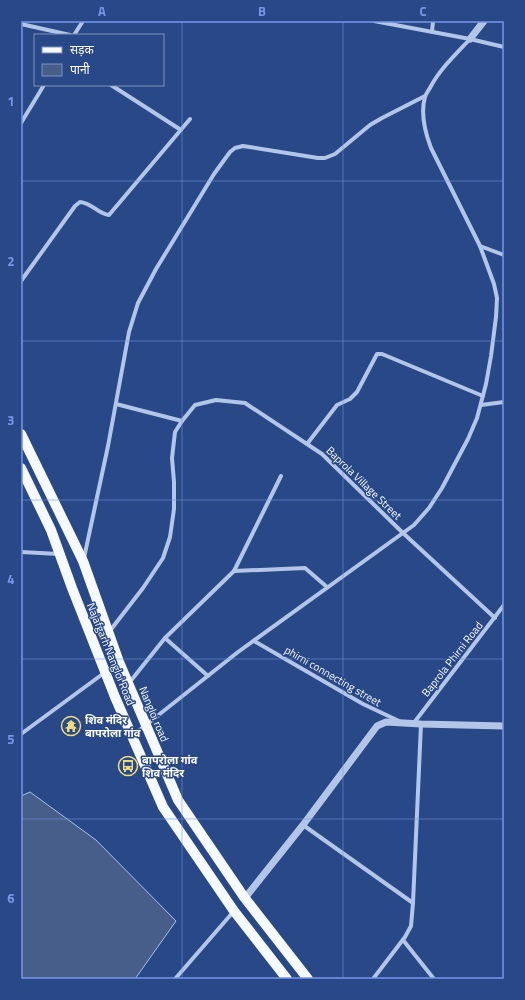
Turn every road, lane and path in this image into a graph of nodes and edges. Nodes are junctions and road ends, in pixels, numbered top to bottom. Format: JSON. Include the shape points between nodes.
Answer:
{"nodes":[{"id":1,"x":82,"y":21,"type":"edge"},
{"id":2,"x":374,"y":21,"type":"edge"},
{"id":3,"x":433,"y":21,"type":"edge"},
{"id":4,"x":484,"y":21,"type":"edge"},
{"id":5,"x":21,"y":24,"type":"edge"},
{"id":6,"x":432,"y":32,"type":"junction"},
{"id":7,"x":66,"y":34,"type":"edge"},
{"id":8,"x":75,"y":34,"type":"edge"},
{"id":9,"x":470,"y":39,"type":"junction"},
{"id":10,"x":504,"y":47,"type":"edge"},
{"id":11,"x":43,"y":86,"type":"edge"},
{"id":12,"x":113,"y":86,"type":"edge"},
{"id":13,"x":425,"y":96,"type":"junction"},
{"id":14,"x":190,"y":119,"type":"dead end"},
{"id":15,"x":21,"y":123,"type":"edge"},
{"id":16,"x":181,"y":130,"type":"junction"},
{"id":17,"x":480,"y":246,"type":"junction"},
{"id":18,"x":504,"y":255,"type":"edge"},
{"id":19,"x":21,"y":281,"type":"edge"},
{"id":20,"x":483,"y":396,"type":"junction"},
{"id":21,"x":504,"y":402,"type":"edge"},
{"id":22,"x":116,"y":404,"type":"junction"},
{"id":23,"x":481,"y":405,"type":"junction"},
{"id":24,"x":182,"y":421,"type":"junction"},
{"id":25,"x":21,"y":434,"type":"edge"},
{"id":26,"x":307,"y":444,"type":"junction"},
{"id":27,"x":21,"y":468,"type":"edge"},
{"id":28,"x":281,"y":476,"type":"dead end"},
{"id":29,"x":403,"y":533,"type":"junction"},
{"id":30,"x":21,"y":552,"type":"edge"},
{"id":31,"x":60,"y":554,"type":"junction"},
{"id":32,"x":83,"y":561,"type":"junction"},
{"id":33,"x":234,"y":571,"type":"junction"},
{"id":34,"x":327,"y":587,"type":"junction"},
{"id":35,"x":504,"y":605,"type":"edge"},
{"id":36,"x":495,"y":618,"type":"junction"},
{"id":37,"x":109,"y":632,"type":"junction"},
{"id":38,"x":165,"y":638,"type":"junction"},
{"id":39,"x":254,"y":641,"type":"junction"},
{"id":40,"x":119,"y":662,"type":"junction"},
{"id":41,"x":106,"y":672,"type":"junction"},
{"id":42,"x":208,"y":676,"type":"junction"},
{"id":43,"x":128,"y":683,"type":"junction"},
{"id":44,"x":409,"y":723,"type":"junction"},
{"id":45,"x":421,"y":724,"type":"junction"},
{"id":46,"x":146,"y":725,"type":"junction"},
{"id":47,"x":504,"y":726,"type":"edge"},
{"id":48,"x":21,"y":734,"type":"edge"},
{"id":49,"x":132,"y":736,"type":"junction"},
{"id":50,"x":303,"y":825,"type":"junction"},
{"id":51,"x":245,"y":898,"type":"junction"},
{"id":52,"x":413,"y":904,"type":"junction"},
{"id":53,"x":234,"y":911,"type":"junction"},
{"id":54,"x":402,"y":940,"type":"junction"},
{"id":55,"x":175,"y":979,"type":"edge"},
{"id":56,"x":287,"y":979,"type":"edge"},
{"id":57,"x":308,"y":979,"type":"edge"},
{"id":58,"x":373,"y":979,"type":"edge"},
{"id":59,"x":434,"y":979,"type":"edge"}],
"edges":[{"from":1,"to":8,"type":"street"},
{"from":2,"to":6,"type":"street"},
{"from":3,"to":6,"type":"street"},
{"from":4,"to":9,"type":"street"},
{"from":5,"to":7,"type":"street"},
{"from":6,"to":9,"type":"street"},
{"from":9,"to":10,"type":"street"},
{"from":9,"to":13,"type":"street","via":[[445,66]]},
{"from":11,"to":15,"type":"street"},
{"from":12,"to":16,"type":"street"},
{"from":13,"to":17,"type":"street","via":[[423,116],[426,135]]},
{"from":13,"to":22,"type":"street","via":[[370,125],[335,154],[325,158],[243,146],[230,152],[144,290],[129,332]]},
{"from":14,"to":16,"type":"street"},
{"from":16,"to":19,"type":"street","via":[[109,215],[86,203],[80,202],[75,206]]},
{"from":17,"to":18,"type":"street"},
{"from":17,"to":20,"type":"street","via":[[497,298],[492,348]]},
{"from":20,"to":23,"type":"street"},
{"from":20,"to":26,"type":"street","via":[[378,354],[356,392],[350,399],[337,405]]},
{"from":21,"to":23,"type":"street"},
{"from":22,"to":24,"type":"street"},
{"from":22,"to":32,"type":"street"},
{"from":23,"to":29,"type":"street","via":[[468,439],[432,503]]},
{"from":24,"to":26,"type":"street","name":"Baprola Village Street","via":[[195,405],[216,400],[245,403]]},
{"from":24,"to":37,"type":"street","name":"Baprola Village Street","via":[[175,432],[172,458],[174,509],[170,537],[163,558],[144,588]]},
{"from":25,"to":32,"type":"main road","name":"Nangloi road"},
{"from":26,"to":29,"type":"street","name":"Baprola Village Street","via":[[322,454]]},
{"from":27,"to":31,"type":"main road","name":"Najafgarh Nangloi Road","via":[[52,530]]},
{"from":28,"to":33,"type":"street"},
{"from":29,"to":34,"type":"street"},
{"from":29,"to":36,"type":"street","name":"Baprola Village Street"},
{"from":30,"to":31,"type":"street"},
{"from":31,"to":41,"type":"main road","name":"Najafgarh Nangloi Road"},
{"from":32,"to":37,"type":"main road","name":"Nangloi road"},
{"from":33,"to":34,"type":"street","via":[[305,568]]},
{"from":33,"to":38,"type":"street"},
{"from":34,"to":39,"type":"street"},
{"from":35,"to":36,"type":"street","name":"Baprola Phirni Road"},
{"from":36,"to":44,"type":"street","name":"Baprola Phirni Road"},
{"from":37,"to":40,"type":"main road","name":"Nangloi road"},
{"from":38,"to":42,"type":"street"},
{"from":38,"to":43,"type":"street"},
{"from":39,"to":42,"type":"street"},
{"from":39,"to":44,"type":"street","name":"phirni connecting street","via":[[363,704]]},
{"from":40,"to":41,"type":"street"},
{"from":40,"to":43,"type":"main road","name":"Nangloi road"},
{"from":41,"to":48,"type":"street"},
{"from":41,"to":49,"type":"main road","name":"Najafgarh Nangloi Road"},
{"from":42,"to":46,"type":"street"},
{"from":43,"to":46,"type":"main road","name":"Nangloi road"},
{"from":44,"to":45,"type":"street"},
{"from":44,"to":50,"type":"street","via":[[386,722],[377,726]]},
{"from":45,"to":47,"type":"street"},
{"from":45,"to":52,"type":"street"},
{"from":46,"to":49,"type":"street"},
{"from":46,"to":51,"type":"main road","name":"Nangloi road","via":[[178,800]]},
{"from":49,"to":53,"type":"main road","name":"Najafgarh Nangloi Road","via":[[163,807]]},
{"from":50,"to":51,"type":"street"},
{"from":50,"to":52,"type":"street"},
{"from":51,"to":57,"type":"main road","name":"Nangloi road"},
{"from":52,"to":54,"type":"street","via":[[411,926]]},
{"from":53,"to":55,"type":"street"},
{"from":53,"to":56,"type":"main road","name":"Najafgarh Nangloi Road"},
{"from":54,"to":58,"type":"street"},
{"from":54,"to":59,"type":"street"}]}
